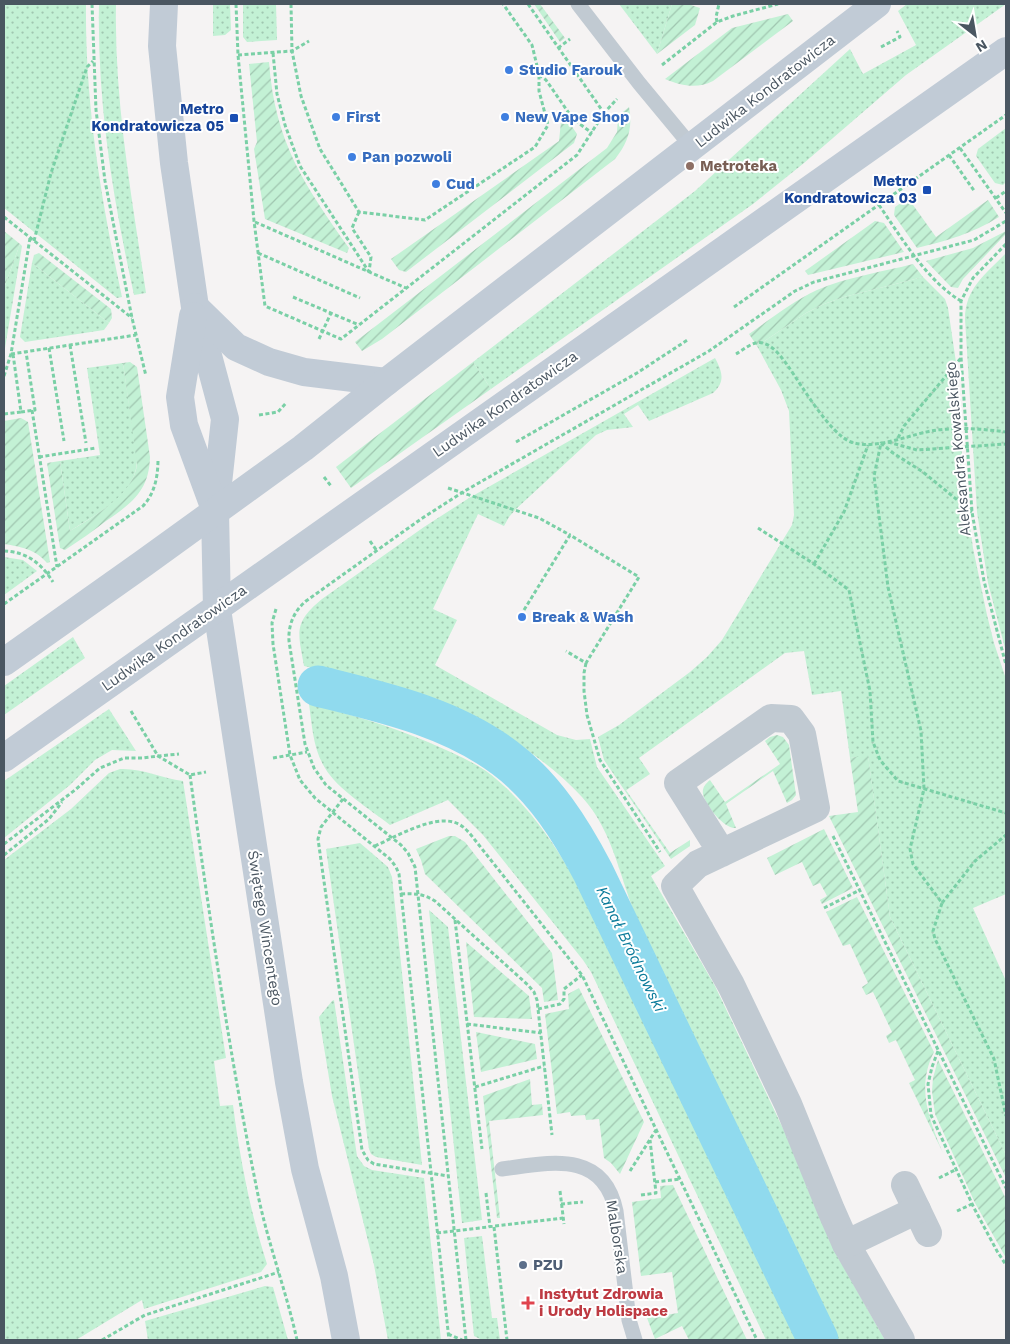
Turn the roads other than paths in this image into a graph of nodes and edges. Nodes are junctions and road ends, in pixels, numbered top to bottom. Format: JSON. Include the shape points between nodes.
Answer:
{"nodes":[{"id":1,"x":164,"y":4,"type":"edge"},
{"id":2,"x":578,"y":4,"type":"edge"},
{"id":3,"x":877,"y":4,"type":"edge"},
{"id":4,"x":1006,"y":51,"type":"edge"},
{"id":5,"x":692,"y":148,"type":"junction"},
{"id":6,"x":194,"y":307,"type":"junction"},
{"id":7,"x":386,"y":382,"type":"junction"},
{"id":8,"x":215,"y":511,"type":"junction"},
{"id":9,"x":217,"y":609,"type":"junction"},
{"id":10,"x":4,"y":662,"type":"edge"},
{"id":11,"x":4,"y":758,"type":"edge"},
{"id":12,"x":722,"y":853,"type":"junction"},
{"id":13,"x":502,"y":1169,"type":"dead end"},
{"id":14,"x":905,"y":1185,"type":"dead end"},
{"id":15,"x":846,"y":1244,"type":"junction"},
{"id":16,"x":346,"y":1340,"type":"edge"},
{"id":17,"x":635,"y":1340,"type":"edge"},
{"id":18,"x":901,"y":1340,"type":"edge"}],
"edges":[{"from":1,"to":6,"type":"main road","name":"Świętego Wincentego","via":[[162,46]]},
{"from":2,"to":5,"type":"lane"},
{"from":3,"to":5,"type":"main road","name":"Ludwika Kondratowicza"},
{"from":4,"to":9,"type":"main road","name":"Ludwika Kondratowicza"},
{"from":5,"to":7,"type":"main road","name":"Ludwika Kondratowicza"},
{"from":6,"to":7,"type":"main road","via":[[236,347],[269,362],[304,372]]},
{"from":6,"to":8,"type":"main road","name":"Świętego Wincentego","via":[[225,419]]},
{"from":6,"to":8,"type":"main road","name":"Świętego Wincentego","via":[[180,397],[184,424]]},
{"from":7,"to":8,"type":"main road","name":"Ludwika Kondratowicza","via":[[322,434]]},
{"from":8,"to":9,"type":"main road","name":"Świętego Wincentego"},
{"from":8,"to":10,"type":"main road","name":"Ludwika Kondratowicza"},
{"from":9,"to":11,"type":"main road","name":"Ludwika Kondratowicza"},
{"from":9,"to":16,"type":"main road","name":"Świętego Wincentego","via":[[289,1082]]},
{"from":12,"to":12,"type":"street","via":[[816,808],[802,734],[791,719],[771,718],[678,783]]},
{"from":12,"to":15,"type":"street","via":[[698,864],[675,886],[731,985],[788,1104]]},
{"from":13,"to":17,"type":"lane","name":"Malborska","via":[[569,1164],[589,1170],[605,1184],[616,1212],[629,1320]]},
{"from":14,"to":15,"type":"street","via":[[923,1221]]},
{"from":15,"to":18,"type":"street"}]}
